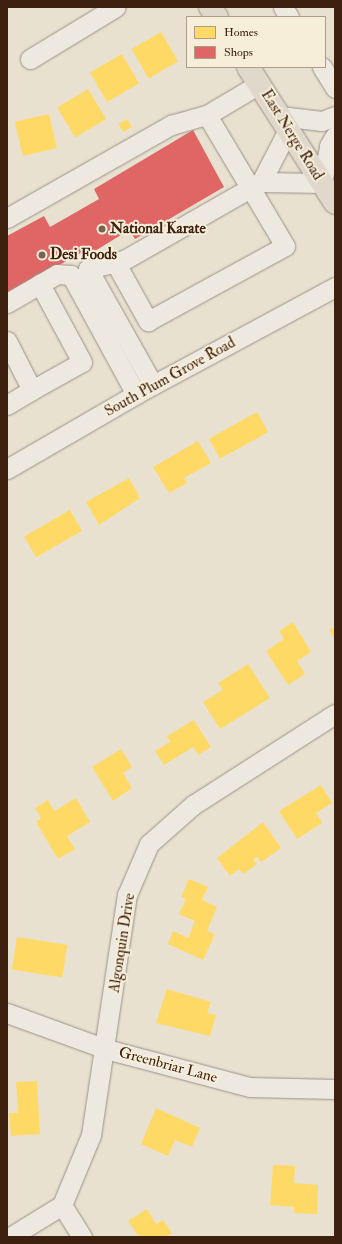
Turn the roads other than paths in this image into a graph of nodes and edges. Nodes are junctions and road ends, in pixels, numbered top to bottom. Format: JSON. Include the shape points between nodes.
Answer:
{"nodes":[{"id":1,"x":116,"y":7,"type":"edge"},
{"id":2,"x":210,"y":7,"type":"edge"},
{"id":3,"x":283,"y":7,"type":"edge"},
{"id":4,"x":216,"y":16,"type":"edge"},
{"id":5,"x":289,"y":16,"type":"edge"},
{"id":6,"x":30,"y":59,"type":"dead end"},
{"id":7,"x":323,"y":68,"type":"edge"},
{"id":8,"x":254,"y":76,"type":"edge"},
{"id":9,"x":335,"y":88,"type":"edge"},
{"id":10,"x":207,"y":115,"type":"junction"},
{"id":11,"x":335,"y":116,"type":"edge"},
{"id":12,"x":284,"y":123,"type":"junction"},
{"id":13,"x":335,"y":136,"type":"edge"},
{"id":14,"x":322,"y":183,"type":"junction"},
{"id":15,"x":256,"y":184,"type":"junction"},
{"id":16,"x":335,"y":203,"type":"edge"},
{"id":17,"x":7,"y":218,"type":"edge"},
{"id":18,"x":115,"y":262,"type":"junction"},
{"id":19,"x":40,"y":284,"type":"junction"},
{"id":20,"x":335,"y":288,"type":"edge"},
{"id":21,"x":7,"y":303,"type":"edge"},
{"id":22,"x":7,"y":341,"type":"edge"},
{"id":23,"x":153,"y":385,"type":"junction"},
{"id":24,"x":32,"y":390,"type":"junction"},
{"id":25,"x":136,"y":394,"type":"junction"},
{"id":26,"x":7,"y":404,"type":"edge"},
{"id":27,"x":7,"y":470,"type":"edge"},
{"id":28,"x":335,"y":714,"type":"edge"},
{"id":29,"x":7,"y":1012,"type":"edge"},
{"id":30,"x":106,"y":1049,"type":"junction"},
{"id":31,"x":335,"y":1089,"type":"edge"},
{"id":32,"x":62,"y":1205,"type":"junction"},
{"id":33,"x":10,"y":1237,"type":"edge"},
{"id":34,"x":82,"y":1237,"type":"edge"}],
"edges":[{"from":1,"to":6,"type":"street"},
{"from":2,"to":4,"type":"main road"},
{"from":3,"to":5,"type":"street"},
{"from":7,"to":9,"type":"street"},
{"from":8,"to":10,"type":"street"},
{"from":8,"to":12,"type":"main road","name":"East Nerge Road"},
{"from":10,"to":15,"type":"street"},
{"from":10,"to":17,"type":"street","via":[[171,125]]},
{"from":11,"to":12,"type":"street","via":[[322,121]]},
{"from":12,"to":14,"type":"main road","name":"East Nerge Road"},
{"from":12,"to":15,"type":"street"},
{"from":13,"to":14,"type":"street","via":[[329,146]]},
{"from":14,"to":15,"type":"street"},
{"from":14,"to":16,"type":"main road","name":"East Nerge Road"},
{"from":15,"to":18,"type":"street"},
{"from":15,"to":18,"type":"street","via":[[285,246],[148,321]]},
{"from":18,"to":23,"type":"street","via":[[88,269]]},
{"from":19,"to":21,"type":"street"},
{"from":19,"to":24,"type":"street","via":[[82,362]]},
{"from":19,"to":25,"type":"street","via":[[57,274],[71,275]]},
{"from":20,"to":23,"type":"street","name":"South Plum Grove Road"},
{"from":22,"to":24,"type":"street"},
{"from":23,"to":25,"type":"street","name":"South Plum Grove Road"},
{"from":24,"to":26,"type":"street"},
{"from":25,"to":27,"type":"street","name":"South Plum Grove Road"},
{"from":28,"to":30,"type":"street","name":"Algonquin Drive","via":[[194,805],[149,844],[127,895]]},
{"from":29,"to":30,"type":"street","name":"Greenbriar Lane"},
{"from":30,"to":31,"type":"street","name":"Greenbriar Lane","via":[[250,1087]]},
{"from":30,"to":32,"type":"street","name":"Algonquin Drive","via":[[92,1135]]},
{"from":32,"to":33,"type":"street"},
{"from":32,"to":34,"type":"street"}]}
